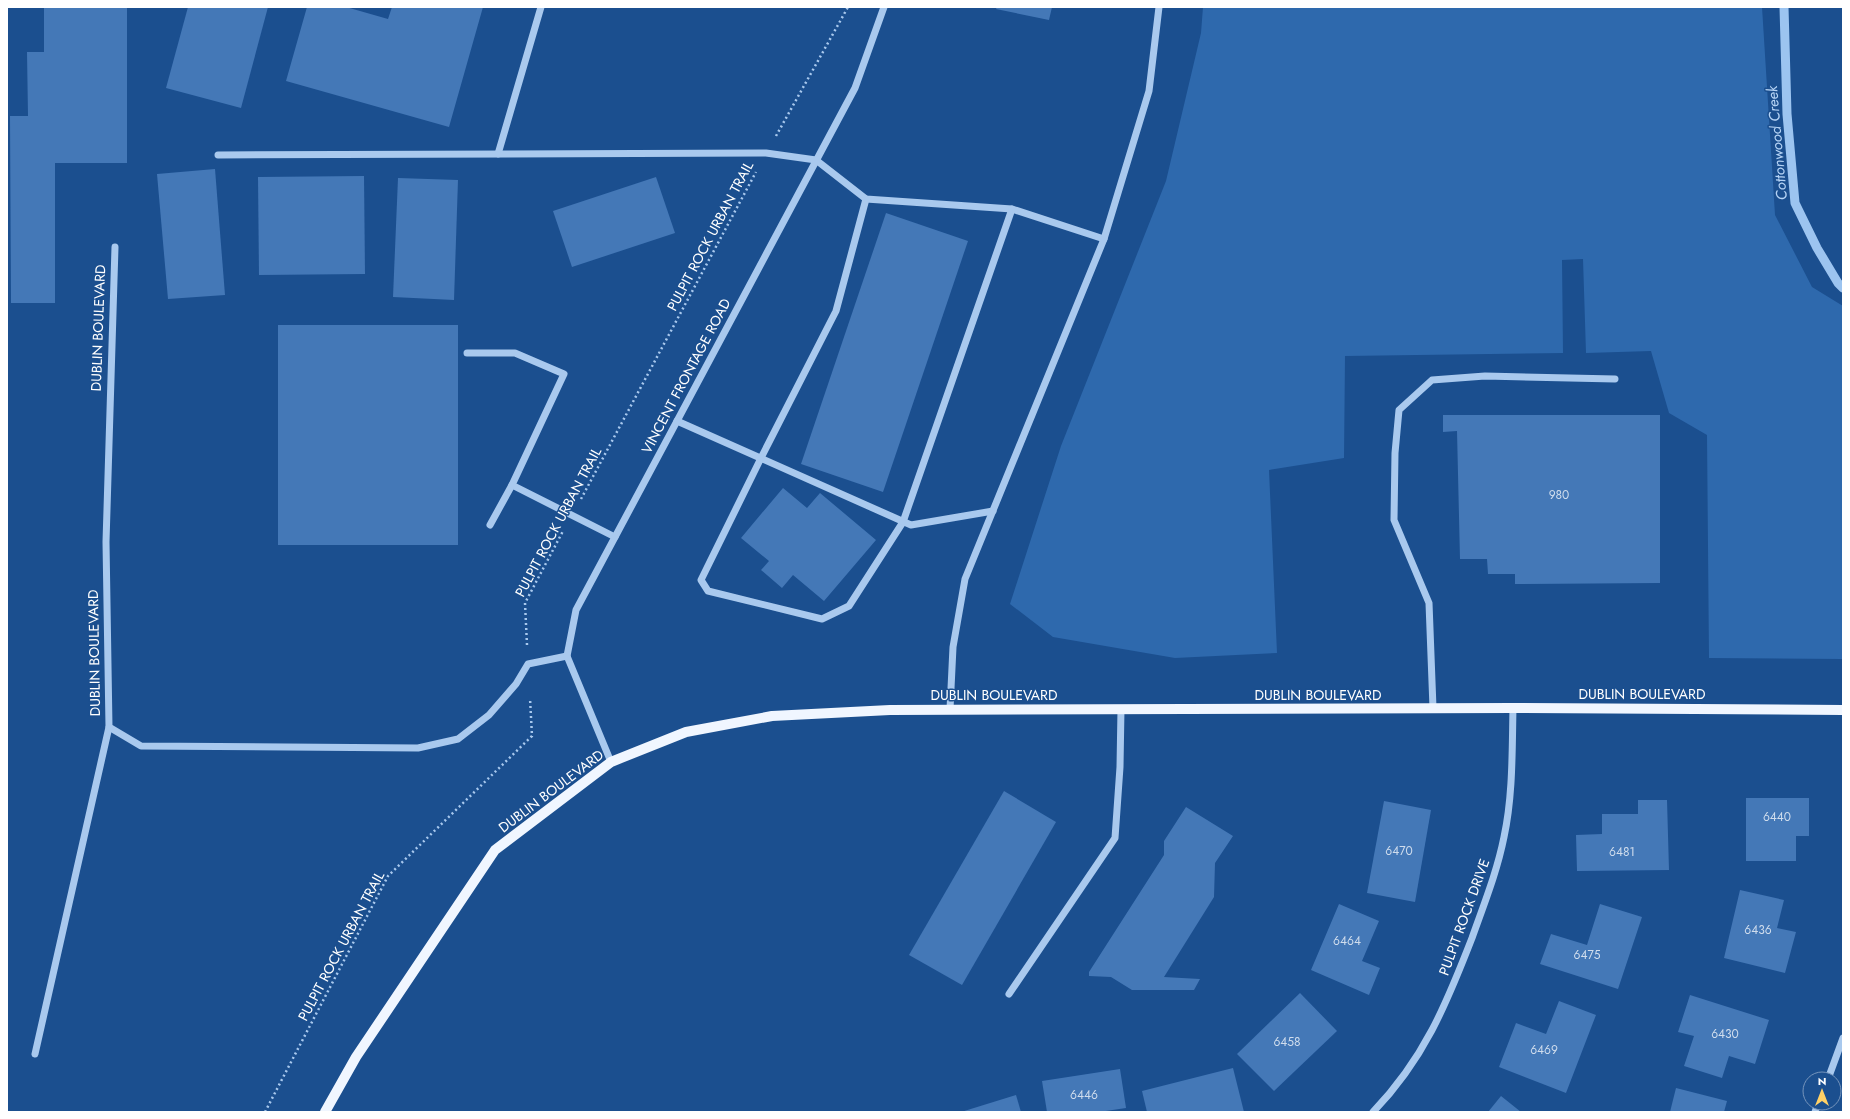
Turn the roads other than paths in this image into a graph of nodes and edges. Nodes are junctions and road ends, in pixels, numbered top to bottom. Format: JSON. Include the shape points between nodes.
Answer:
{"nodes":[{"id":1,"x":541,"y":7,"type":"edge"},
{"id":2,"x":884,"y":7,"type":"edge"},
{"id":3,"x":1159,"y":7,"type":"edge"},
{"id":4,"x":498,"y":154,"type":"junction"},
{"id":5,"x":218,"y":155,"type":"dead end"},
{"id":6,"x":816,"y":160,"type":"junction"},
{"id":7,"x":866,"y":198,"type":"junction"},
{"id":8,"x":1012,"y":209,"type":"junction"},
{"id":9,"x":1104,"y":239,"type":"junction"},
{"id":10,"x":115,"y":247,"type":"dead end"},
{"id":11,"x":467,"y":353,"type":"dead end"},
{"id":12,"x":1615,"y":379,"type":"dead end"},
{"id":13,"x":677,"y":421,"type":"junction"},
{"id":14,"x":761,"y":458,"type":"junction"},
{"id":15,"x":512,"y":485,"type":"junction"},
{"id":16,"x":993,"y":511,"type":"junction"},
{"id":17,"x":903,"y":522,"type":"junction"},
{"id":18,"x":490,"y":525,"type":"dead end"},
{"id":19,"x":615,"y":537,"type":"junction"},
{"id":20,"x":567,"y":656,"type":"junction"},
{"id":21,"x":1433,"y":708,"type":"junction"},
{"id":22,"x":1513,"y":708,"type":"junction"},
{"id":23,"x":950,"y":709,"type":"junction"},
{"id":24,"x":1121,"y":709,"type":"junction"},
{"id":25,"x":1843,"y":710,"type":"edge"},
{"id":26,"x":109,"y":727,"type":"junction"},
{"id":27,"x":611,"y":762,"type":"junction"},
{"id":28,"x":1009,"y":994,"type":"dead end"},
{"id":29,"x":1843,"y":1038,"type":"edge"},
{"id":30,"x":34,"y":1054,"type":"dead end"},
{"id":31,"x":1831,"y":1071,"type":"edge"},
{"id":32,"x":325,"y":1112,"type":"edge"},
{"id":33,"x":1373,"y":1112,"type":"edge"}],
"edges":[{"from":1,"to":4,"type":"street"},
{"from":2,"to":6,"type":"street","name":"VINCENT FRONTAGE ROAD","via":[[855,88]]},
{"from":3,"to":9,"type":"street","via":[[1149,91]]},
{"from":4,"to":5,"type":"street"},
{"from":4,"to":6,"type":"street","via":[[766,153]]},
{"from":6,"to":7,"type":"street"},
{"from":6,"to":13,"type":"street","name":"VINCENT FRONTAGE ROAD"},
{"from":7,"to":8,"type":"street"},
{"from":7,"to":14,"type":"street","via":[[836,311]]},
{"from":8,"to":9,"type":"street"},
{"from":8,"to":17,"type":"street"},
{"from":9,"to":16,"type":"street"},
{"from":10,"to":26,"type":"street","name":"DUBLIN BOULEVARD","via":[[106,542]]},
{"from":11,"to":15,"type":"street","via":[[515,353],[564,374]]},
{"from":12,"to":21,"type":"street","via":[[1485,376],[1432,380],[1399,410],[1395,453],[1394,520],[1429,603]]},
{"from":13,"to":14,"type":"street"},
{"from":13,"to":19,"type":"street","name":"VINCENT FRONTAGE ROAD"},
{"from":14,"to":17,"type":"street"},
{"from":14,"to":17,"type":"street","via":[[701,580],[708,591],[822,618],[849,606]]},
{"from":15,"to":18,"type":"street"},
{"from":15,"to":19,"type":"street"},
{"from":16,"to":17,"type":"street","via":[[911,525]]},
{"from":16,"to":23,"type":"street","via":[[965,579],[953,647]]},
{"from":19,"to":20,"type":"street","name":"VINCENT FRONTAGE ROAD","via":[[576,610]]},
{"from":20,"to":26,"type":"street","name":"DUBLIN BOULEVARD","via":[[528,664],[516,684],[489,715],[458,739],[418,748],[141,746]]},
{"from":20,"to":27,"type":"street"},
{"from":21,"to":22,"type":"main road","name":"DUBLIN BOULEVARD"},
{"from":21,"to":24,"type":"main road","name":"DUBLIN BOULEVARD"},
{"from":22,"to":25,"type":"main road","name":"DUBLIN BOULEVARD"},
{"from":22,"to":33,"type":"street","name":"PULPIT ROCK DRIVE","via":[[1510,799],[1494,879],[1456,980],[1437,1022],[1416,1059],[1393,1091]]},
{"from":23,"to":24,"type":"main road","name":"DUBLIN BOULEVARD"},
{"from":23,"to":27,"type":"main road","name":"DUBLIN BOULEVARD","via":[[772,716],[686,732]]},
{"from":24,"to":28,"type":"street","via":[[1120,767],[1114,838]]},
{"from":26,"to":30,"type":"street"},
{"from":27,"to":32,"type":"main road","name":"DUBLIN BOULEVARD","via":[[495,850],[356,1057]]},
{"from":29,"to":31,"type":"street"}]}
